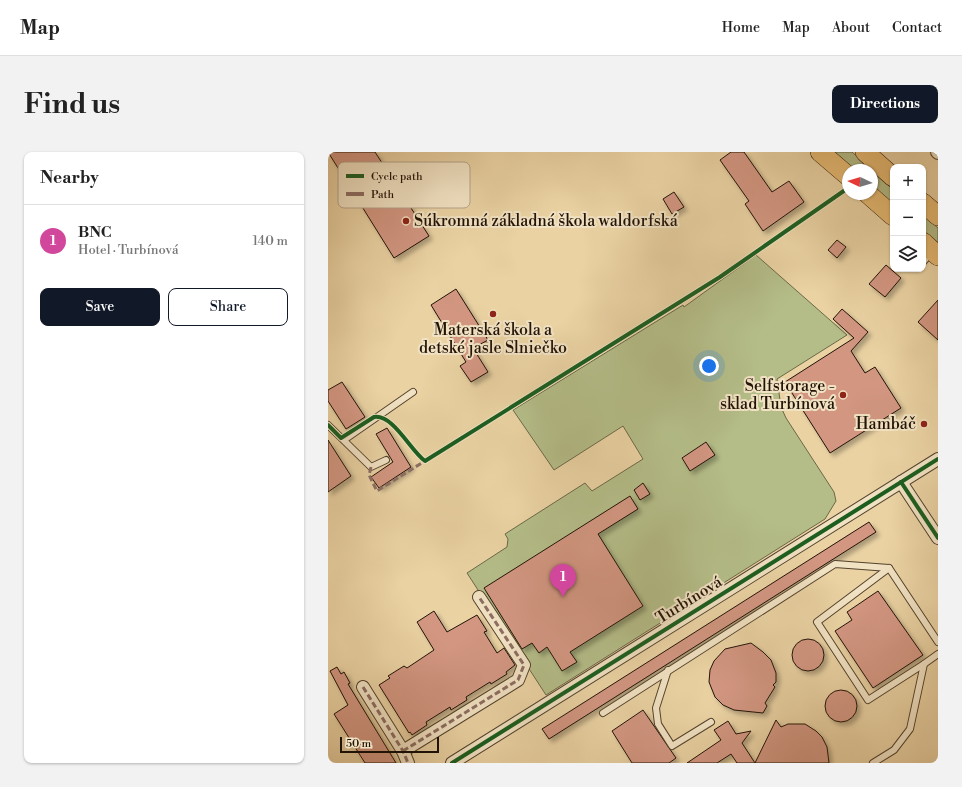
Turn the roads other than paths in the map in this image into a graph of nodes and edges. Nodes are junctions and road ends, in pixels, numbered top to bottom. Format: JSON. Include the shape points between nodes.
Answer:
{"nodes":[{"id":1,"x":820,"y":152,"type":"edge"},
{"id":2,"x":865,"y":152,"type":"edge"},
{"id":3,"x":842,"y":171,"type":"edge"},
{"id":4,"x":890,"y":174,"type":"edge"},
{"id":5,"x":875,"y":200,"type":"edge"},
{"id":6,"x":926,"y":206,"type":"edge"},
{"id":7,"x":890,"y":213,"type":"edge"},
{"id":8,"x":938,"y":216,"type":"edge"},
{"id":9,"x":413,"y":392,"type":"dead end"},
{"id":10,"x":328,"y":425,"type":"edge"},
{"id":11,"x":344,"y":440,"type":"junction"},
{"id":12,"x":938,"y":459,"type":"edge"},
{"id":13,"x":386,"y":460,"type":"dead end"},
{"id":14,"x":901,"y":482,"type":"junction"},
{"id":15,"x":938,"y":538,"type":"edge"},
{"id":16,"x":889,"y":568,"type":"junction"},
{"id":17,"x":479,"y":597,"type":"dead end"},
{"id":18,"x":938,"y":642,"type":"edge"},
{"id":19,"x":938,"y":654,"type":"edge"},
{"id":20,"x":924,"y":664,"type":"junction"},
{"id":21,"x":668,"y":670,"type":"junction"},
{"id":22,"x":363,"y":687,"type":"dead end"},
{"id":23,"x":603,"y":713,"type":"dead end"},
{"id":24,"x":711,"y":722,"type":"dead end"},
{"id":25,"x":403,"y":751,"type":"junction"},
{"id":26,"x":408,"y":763,"type":"edge"},
{"id":27,"x":452,"y":763,"type":"edge"},
{"id":28,"x":873,"y":763,"type":"edge"}],
"edges":[{"from":1,"to":3,"type":"main road"},
{"from":2,"to":4,"type":"main road"},
{"from":5,"to":7,"type":"main road"},
{"from":6,"to":8,"type":"main road"},
{"from":9,"to":11,"type":"lane"},
{"from":10,"to":11,"type":"lane"},
{"from":11,"to":13,"type":"lane","via":[[372,467]]},
{"from":12,"to":14,"type":"street","name":"Turbínová"},
{"from":14,"to":15,"type":"street"},
{"from":14,"to":27,"type":"street","name":"Turbínová"},
{"from":16,"to":18,"type":"lane"},
{"from":16,"to":20,"type":"lane","via":[[818,622],[868,700]]},
{"from":16,"to":21,"type":"lane","via":[[835,564]]},
{"from":17,"to":25,"type":"street","via":[[524,664],[518,680]]},
{"from":19,"to":20,"type":"lane"},
{"from":20,"to":28,"type":"lane","via":[[910,729],[894,750]]},
{"from":21,"to":23,"type":"lane"},
{"from":21,"to":24,"type":"lane","via":[[656,708],[658,724],[672,746]]},
{"from":22,"to":25,"type":"street"},
{"from":25,"to":26,"type":"street"}]}
